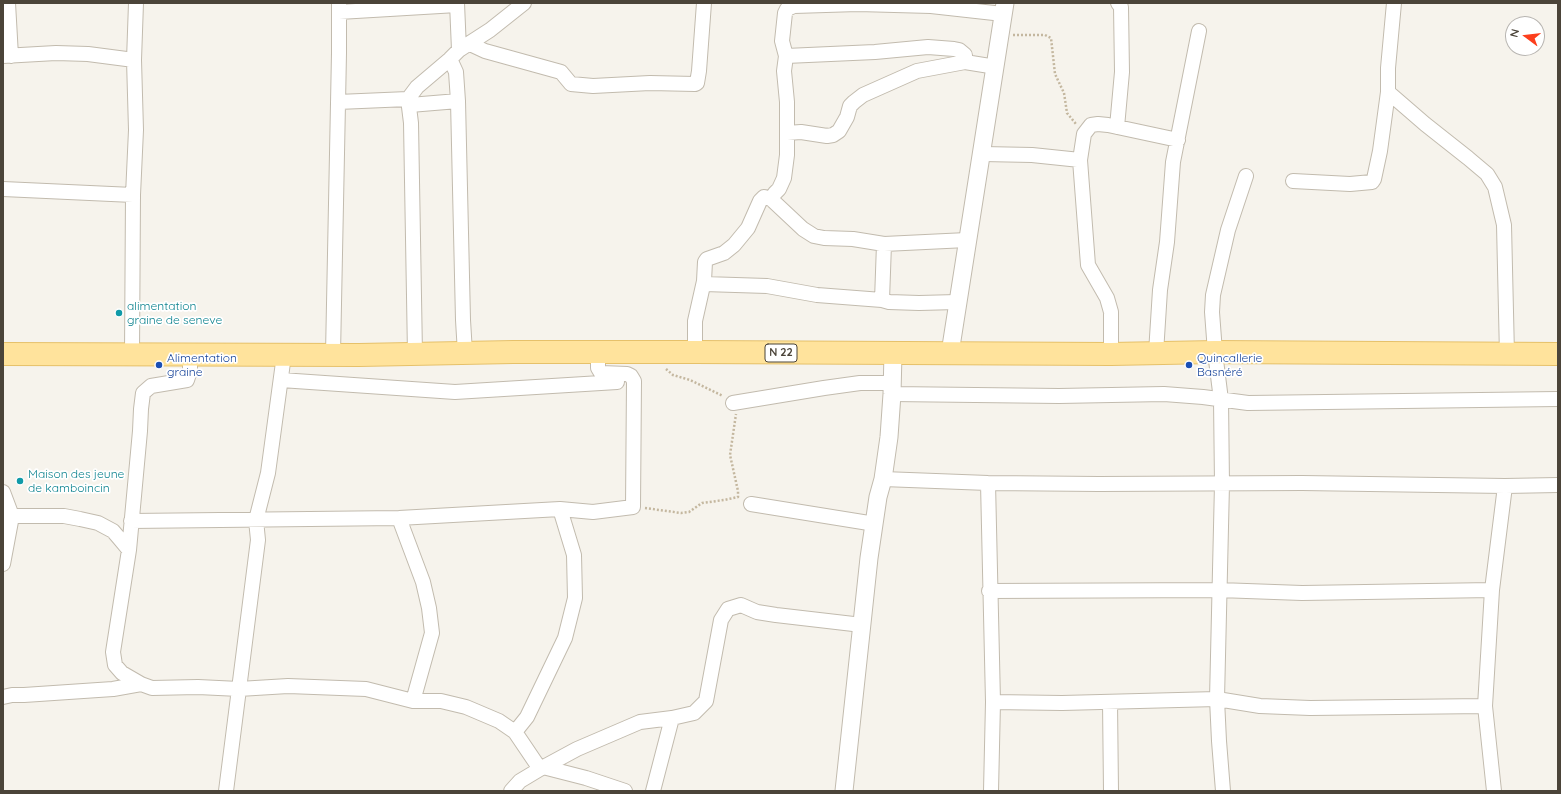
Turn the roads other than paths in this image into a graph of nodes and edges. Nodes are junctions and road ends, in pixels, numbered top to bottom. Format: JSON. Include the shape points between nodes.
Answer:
{"nodes":[{"id":1,"x":8,"y":3,"type":"edge"},
{"id":2,"x":136,"y":3,"type":"edge"},
{"id":3,"x":524,"y":3,"type":"edge"},
{"id":4,"x":704,"y":3,"type":"edge"},
{"id":5,"x":1118,"y":3,"type":"edge"},
{"id":6,"x":1394,"y":3,"type":"edge"},
{"id":7,"x":457,"y":4,"type":"edge"},
{"id":8,"x":890,"y":4,"type":"edge"},
{"id":9,"x":339,"y":7,"type":"edge"},
{"id":10,"x":1004,"y":8,"type":"edge"},
{"id":11,"x":1199,"y":32,"type":"dead end"},
{"id":12,"x":460,"y":51,"type":"junction"},
{"id":13,"x":7,"y":56,"type":"edge"},
{"id":14,"x":786,"y":56,"type":"junction"},
{"id":15,"x":134,"y":60,"type":"junction"},
{"id":16,"x":965,"y":62,"type":"junction"},
{"id":17,"x":996,"y":67,"type":"junction"},
{"id":18,"x":1388,"y":92,"type":"junction"},
{"id":19,"x":458,"y":101,"type":"junction"},
{"id":20,"x":338,"y":102,"type":"junction"},
{"id":21,"x":409,"y":102,"type":"junction"},
{"id":22,"x":1117,"y":127,"type":"junction"},
{"id":23,"x":787,"y":133,"type":"junction"},
{"id":24,"x":1178,"y":140,"type":"junction"},
{"id":25,"x":983,"y":154,"type":"junction"},
{"id":26,"x":1080,"y":160,"type":"junction"},
{"id":27,"x":1246,"y":176,"type":"dead end"},
{"id":28,"x":1293,"y":181,"type":"dead end"},
{"id":29,"x":3,"y":189,"type":"edge"},
{"id":30,"x":133,"y":195,"type":"junction"},
{"id":31,"x":770,"y":199,"type":"junction"},
{"id":32,"x":967,"y":240,"type":"junction"},
{"id":33,"x":884,"y":244,"type":"junction"},
{"id":34,"x":704,"y":284,"type":"junction"},
{"id":35,"x":882,"y":300,"type":"junction"},
{"id":36,"x":958,"y":302,"type":"junction"},
{"id":37,"x":598,"y":352,"type":"junction"},
{"id":38,"x":695,"y":352,"type":"junction"},
{"id":39,"x":893,"y":352,"type":"junction"},
{"id":40,"x":1215,"y":352,"type":"junction"},
{"id":41,"x":465,"y":353,"type":"junction"},
{"id":42,"x":950,"y":353,"type":"junction"},
{"id":43,"x":1156,"y":353,"type":"junction"},
{"id":44,"x":3,"y":354,"type":"edge"},
{"id":45,"x":132,"y":354,"type":"junction"},
{"id":46,"x":190,"y":354,"type":"junction"},
{"id":47,"x":333,"y":354,"type":"junction"},
{"id":48,"x":415,"y":354,"type":"junction"},
{"id":49,"x":1111,"y":354,"type":"junction"},
{"id":50,"x":1558,"y":354,"type":"edge"},
{"id":51,"x":284,"y":355,"type":"junction"},
{"id":52,"x":1507,"y":355,"type":"junction"},
{"id":53,"x":281,"y":380,"type":"junction"},
{"id":54,"x":634,"y":381,"type":"junction"},
{"id":55,"x":892,"y":388,"type":"junction"},
{"id":56,"x":1558,"y":399,"type":"edge"},
{"id":57,"x":1221,"y":400,"type":"junction"},
{"id":58,"x":733,"y":403,"type":"road end"},
{"id":59,"x":883,"y":480,"type":"junction"},
{"id":60,"x":988,"y":483,"type":"junction"},
{"id":61,"x":1222,"y":484,"type":"junction"},
{"id":62,"x":1558,"y":485,"type":"edge"},
{"id":63,"x":1505,"y":486,"type":"junction"},
{"id":64,"x":3,"y":492,"type":"edge"},
{"id":65,"x":751,"y":504,"type":"dead end"},
{"id":66,"x":560,"y":509,"type":"junction"},
{"id":67,"x":8,"y":516,"type":"edge"},
{"id":68,"x":400,"y":518,"type":"junction"},
{"id":69,"x":256,"y":520,"type":"junction"},
{"id":70,"x":131,"y":521,"type":"junction"},
{"id":71,"x":874,"y":524,"type":"junction"},
{"id":72,"x":128,"y":550,"type":"junction"},
{"id":73,"x":3,"y":564,"type":"edge"},
{"id":74,"x":1219,"y":590,"type":"junction"},
{"id":75,"x":1492,"y":590,"type":"junction"},
{"id":76,"x":989,"y":591,"type":"junction"},
{"id":77,"x":862,"y":625,"type":"junction"},
{"id":78,"x":141,"y":684,"type":"junction"},
{"id":79,"x":239,"y":689,"type":"junction"},
{"id":80,"x":3,"y":697,"type":"edge"},
{"id":81,"x":1217,"y":699,"type":"junction"},
{"id":82,"x":413,"y":701,"type":"junction"},
{"id":83,"x":993,"y":702,"type":"junction"},
{"id":84,"x":1110,"y":702,"type":"junction"},
{"id":85,"x":1485,"y":706,"type":"junction"},
{"id":86,"x":672,"y":718,"type":"junction"},
{"id":87,"x":515,"y":732,"type":"junction"},
{"id":88,"x":541,"y":768,"type":"junction"},
{"id":89,"x":226,"y":791,"type":"edge"},
{"id":90,"x":511,"y":791,"type":"edge"},
{"id":91,"x":625,"y":791,"type":"edge"},
{"id":92,"x":653,"y":791,"type":"edge"},
{"id":93,"x":844,"y":791,"type":"edge"},
{"id":94,"x":991,"y":791,"type":"edge"},
{"id":95,"x":1111,"y":791,"type":"edge"},
{"id":96,"x":1223,"y":791,"type":"edge"},
{"id":97,"x":1494,"y":791,"type":"edge"}],
"edges":[{"from":1,"to":13,"type":"street"},
{"from":2,"to":15,"type":"street"},
{"from":3,"to":12,"type":"street"},
{"from":4,"to":12,"type":"street","via":[[699,71],[695,84],[571,84],[561,72],[485,51]]},
{"from":5,"to":22,"type":"street","via":[[1121,7],[1122,72]]},
{"from":6,"to":18,"type":"street"},
{"from":7,"to":9,"type":"street"},
{"from":7,"to":12,"type":"street"},
{"from":8,"to":10,"type":"street"},
{"from":8,"to":14,"type":"street","via":[[791,7],[786,10],[782,41]]},
{"from":9,"to":20,"type":"street"},
{"from":10,"to":17,"type":"street"},
{"from":11,"to":24,"type":"street"},
{"from":12,"to":19,"type":"street","via":[[456,72]]},
{"from":12,"to":21,"type":"street","via":[[416,87]]},
{"from":13,"to":15,"type":"street","via":[[88,54]]},
{"from":14,"to":16,"type":"street","via":[[928,47],[959,50],[965,55]]},
{"from":14,"to":23,"type":"street","via":[[784,71]]},
{"from":15,"to":30,"type":"street","via":[[136,130]]},
{"from":16,"to":17,"type":"street"},
{"from":16,"to":23,"type":"street","via":[[917,71],[864,95],[850,106],[846,119],[833,135]]},
{"from":17,"to":25,"type":"street"},
{"from":18,"to":28,"type":"street","via":[[1380,151],[1372,182],[1350,184]]},
{"from":18,"to":52,"type":"street","via":[[1487,174],[1495,187],[1504,225]]},
{"from":19,"to":21,"type":"street"},
{"from":19,"to":41,"type":"street"},
{"from":20,"to":21,"type":"street"},
{"from":20,"to":47,"type":"street"},
{"from":21,"to":48,"type":"street"},
{"from":22,"to":24,"type":"street"},
{"from":22,"to":26,"type":"street","via":[[1091,125],[1084,134]]},
{"from":23,"to":31,"type":"street","via":[[784,178]]},
{"from":24,"to":43,"type":"street","via":[[1173,162]]},
{"from":25,"to":26,"type":"street","via":[[1032,155]]},
{"from":25,"to":32,"type":"street"},
{"from":26,"to":49,"type":"street","via":[[1088,265],[1107,298],[1111,312]]},
{"from":27,"to":40,"type":"street","via":[[1228,230],[1213,296]]},
{"from":29,"to":30,"type":"street"},
{"from":30,"to":45,"type":"street"},
{"from":31,"to":33,"type":"street","via":[[814,236],[853,238]]},
{"from":31,"to":34,"type":"street","via":[[764,198],[760,201],[748,228],[734,245],[724,253],[707,259],[704,266]]},
{"from":32,"to":33,"type":"street"},
{"from":32,"to":36,"type":"street"},
{"from":33,"to":35,"type":"street"},
{"from":34,"to":35,"type":"street","via":[[767,286],[817,295]]},
{"from":34,"to":38,"type":"street","via":[[695,321]]},
{"from":35,"to":36,"type":"street","via":[[918,303]]},
{"from":36,"to":42,"type":"street"},
{"from":37,"to":38,"type":"main road","number":"N 22"},
{"from":37,"to":41,"type":"main road","number":"N 22"},
{"from":37,"to":54,"type":"street","via":[[600,373],[627,374],[632,376]]},
{"from":38,"to":39,"type":"main road","number":"N 22"},
{"from":39,"to":42,"type":"main road","number":"N 22"},
{"from":39,"to":55,"type":"street"},
{"from":40,"to":43,"type":"main road","number":"N 22"},
{"from":40,"to":52,"type":"main road","number":"N 22"},
{"from":40,"to":57,"type":"street"},
{"from":41,"to":48,"type":"main road","number":"N 22"},
{"from":42,"to":49,"type":"main road","number":"N 22"},
{"from":43,"to":49,"type":"main road","number":"N 22"},
{"from":44,"to":45,"type":"main road","number":"N 22"},
{"from":45,"to":46,"type":"main road","number":"N 22"},
{"from":46,"to":51,"type":"main road","number":"N 22"},
{"from":46,"to":70,"type":"street","via":[[187,380],[151,386],[144,393],[140,409]]},
{"from":47,"to":48,"type":"main road","number":"N 22"},
{"from":47,"to":51,"type":"main road","number":"N 22"},
{"from":50,"to":52,"type":"main road","number":"N 22"},
{"from":51,"to":53,"type":"street"},
{"from":53,"to":54,"type":"street","via":[[455,392]]},
{"from":53,"to":69,"type":"street","via":[[268,473]]},
{"from":54,"to":66,"type":"street","via":[[633,507],[593,512]]},
{"from":55,"to":57,"type":"street","via":[[1059,396],[1164,394]]},
{"from":55,"to":58,"type":"street","via":[[860,383]]},
{"from":55,"to":59,"type":"street"},
{"from":56,"to":57,"type":"street","via":[[1256,403]]},
{"from":57,"to":61,"type":"street"},
{"from":59,"to":60,"type":"street"},
{"from":59,"to":71,"type":"street"},
{"from":60,"to":61,"type":"street"},
{"from":60,"to":76,"type":"street"},
{"from":61,"to":63,"type":"street"},
{"from":61,"to":74,"type":"street"},
{"from":62,"to":63,"type":"street"},
{"from":63,"to":75,"type":"street"},
{"from":64,"to":67,"type":"street"},
{"from":65,"to":71,"type":"street"},
{"from":66,"to":68,"type":"street"},
{"from":66,"to":87,"type":"street","via":[[574,555],[575,598],[565,638],[527,717]]},
{"from":67,"to":72,"type":"street","via":[[64,516],[98,523],[113,531]]},
{"from":67,"to":73,"type":"street"},
{"from":68,"to":69,"type":"street"},
{"from":68,"to":82,"type":"street","via":[[423,582],[432,633]]},
{"from":69,"to":70,"type":"street"},
{"from":69,"to":79,"type":"street","via":[[258,540]]},
{"from":70,"to":72,"type":"street"},
{"from":71,"to":77,"type":"street"},
{"from":72,"to":78,"type":"street","via":[[113,652],[115,665],[122,673]]},
{"from":74,"to":75,"type":"street","via":[[1302,593]]},
{"from":74,"to":76,"type":"street"},
{"from":74,"to":81,"type":"street"},
{"from":75,"to":85,"type":"street"},
{"from":76,"to":83,"type":"street"},
{"from":77,"to":86,"type":"street","via":[[776,615],[758,612],[741,605],[728,609],[721,620],[706,701],[694,713]]},
{"from":77,"to":93,"type":"street"},
{"from":78,"to":79,"type":"street","via":[[152,688]]},
{"from":78,"to":80,"type":"street","via":[[113,689]]},
{"from":79,"to":82,"type":"street","via":[[288,686],[366,689]]},
{"from":79,"to":89,"type":"street"},
{"from":81,"to":84,"type":"street"},
{"from":81,"to":85,"type":"street","via":[[1260,706],[1310,708]]},
{"from":81,"to":96,"type":"street"},
{"from":82,"to":87,"type":"street","via":[[441,701],[466,707]]},
{"from":83,"to":84,"type":"street"},
{"from":83,"to":94,"type":"street"},
{"from":84,"to":95,"type":"street"},
{"from":85,"to":97,"type":"street"},
{"from":86,"to":88,"type":"street","via":[[640,722],[576,749]]},
{"from":86,"to":92,"type":"street"},
{"from":87,"to":88,"type":"street"},
{"from":88,"to":90,"type":"street","via":[[520,781]]},
{"from":88,"to":91,"type":"street","via":[[586,778]]}]}
